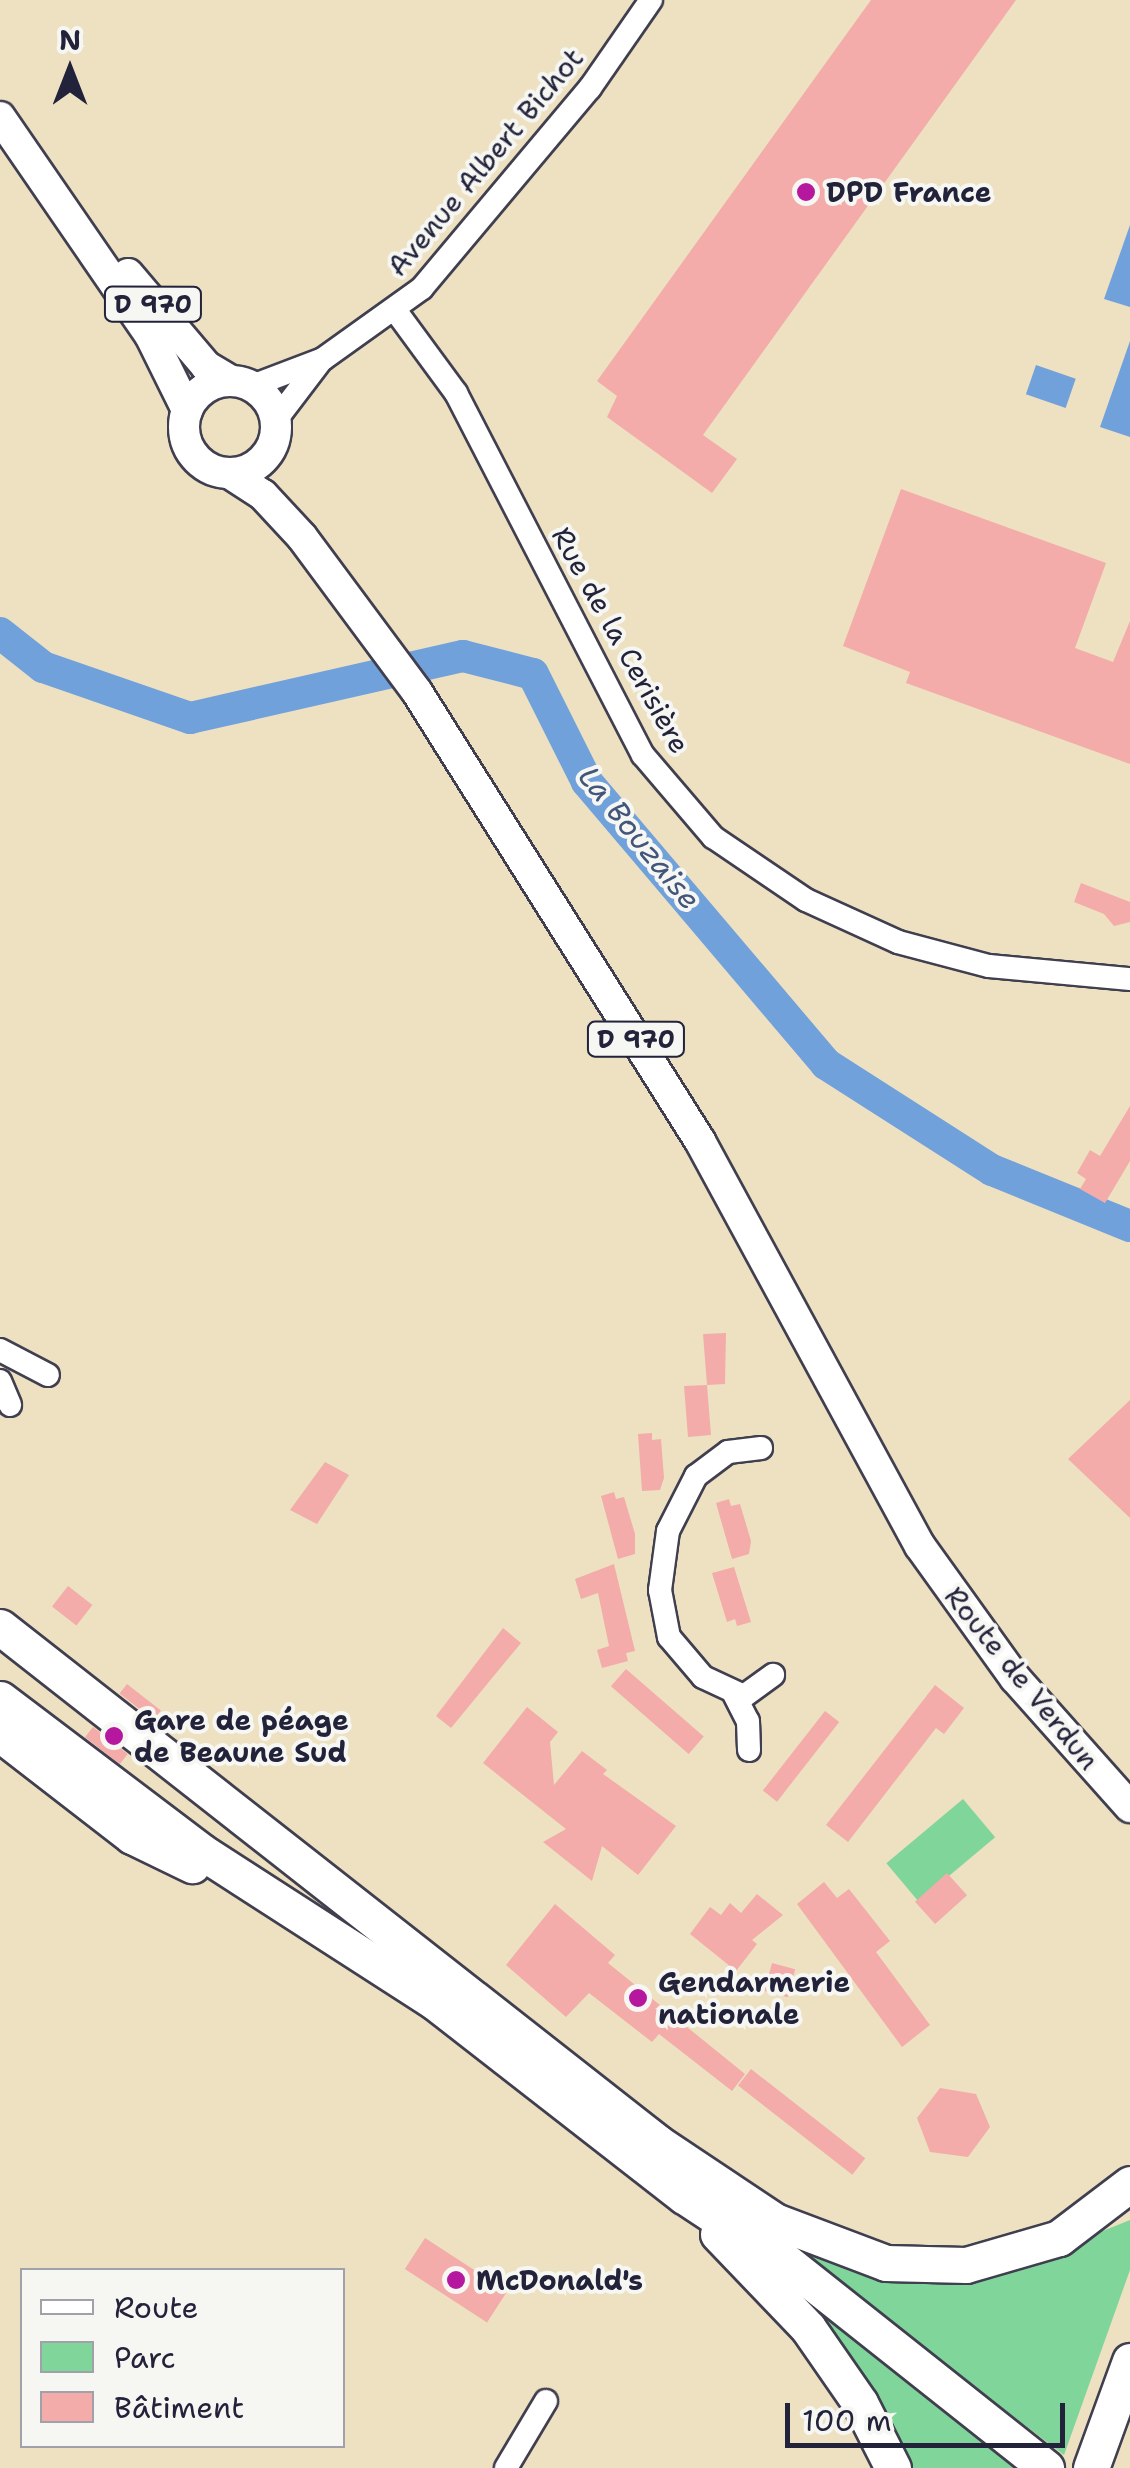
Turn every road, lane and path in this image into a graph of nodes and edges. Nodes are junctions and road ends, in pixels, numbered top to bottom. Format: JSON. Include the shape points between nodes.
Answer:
{"nodes":[{"id":1,"x":650,"y":0,"type":"edge"},
{"id":2,"x":0,"y":117,"type":"edge"},
{"id":3,"x":76,"y":223,"type":"junction"},
{"id":4,"x":396,"y":310,"type":"junction"},
{"id":5,"x":322,"y":359,"type":"junction"},
{"id":6,"x":242,"y":384,"type":"junction"},
{"id":7,"x":187,"y":410,"type":"junction"},
{"id":8,"x":274,"y":432,"type":"junction"},
{"id":9,"x":229,"y":473,"type":"junction"},
{"id":10,"x":302,"y":536,"type":"junction"},
{"id":11,"x":1130,"y":978,"type":"edge"},
{"id":12,"x":0,"y":1350,"type":"edge"},
{"id":13,"x":48,"y":1375,"type":"dead end"},
{"id":14,"x":0,"y":1381,"type":"edge"},
{"id":15,"x":10,"y":1406,"type":"dead end"},
{"id":16,"x":762,"y":1448,"type":"dead end"},
{"id":17,"x":0,"y":1627,"type":"edge"},
{"id":18,"x":773,"y":1675,"type":"dead end"},
{"id":19,"x":734,"y":1694,"type":"junction"},
{"id":20,"x":0,"y":1699,"type":"edge"},
{"id":21,"x":0,"y":1734,"type":"edge"},
{"id":22,"x":749,"y":1750,"type":"dead end"},
{"id":23,"x":1130,"y":1807,"type":"edge"},
{"id":24,"x":280,"y":1901,"type":"junction"},
{"id":25,"x":658,"y":2143,"type":"junction"},
{"id":26,"x":1130,"y":2184,"type":"edge"},
{"id":27,"x":684,"y":2196,"type":"junction"},
{"id":28,"x":790,"y":2266,"type":"junction"},
{"id":29,"x":1130,"y":2362,"type":"edge"},
{"id":30,"x":546,"y":2401,"type":"dead end"},
{"id":31,"x":1037,"y":2461,"type":"edge"},
{"id":32,"x":506,"y":2468,"type":"edge"},
{"id":33,"x":893,"y":2468,"type":"edge"},
{"id":34,"x":1091,"y":2468,"type":"edge"}],
"edges":[{"from":1,"to":4,"type":"street","name":"Avenue Albert Bichot","via":[[590,88],[422,288]]},
{"from":2,"to":3,"type":"main road","number":"D 970"},
{"from":3,"to":6,"type":"main road","number":"D 970","via":[[104,245],[206,366]]},
{"from":3,"to":7,"type":"main road","number":"D 970","via":[[150,335]]},
{"from":4,"to":5,"type":"street"},
{"from":4,"to":11,"type":"street","name":"Rue de la Cerisière","via":[[456,393],[643,755],[713,838],[806,900],[898,942],[989,966]]},
{"from":5,"to":6,"type":"street"},
{"from":5,"to":8,"type":"street"},
{"from":6,"to":7,"type":"main road","via":[[210,386]]},
{"from":6,"to":8,"type":"main road"},
{"from":7,"to":9,"type":"main road","via":[[192,452]]},
{"from":8,"to":9,"type":"main road","via":[[256,464]]},
{"from":8,"to":10,"type":"main road","number":"D 970","via":[[273,464]]},
{"from":9,"to":10,"type":"main road","number":"D 970"},
{"from":10,"to":23,"type":"main road","name":"Route de Verdun","number":"D 970","via":[[417,692],[700,1141],[920,1546],[1015,1678]]},
{"from":12,"to":13,"type":"street"},
{"from":14,"to":15,"type":"street"},
{"from":16,"to":19,"type":"street","via":[[728,1452],[696,1476],[662,1556],[660,1590],[670,1636],[703,1677]]},
{"from":17,"to":25,"type":"highway"},
{"from":18,"to":19,"type":"street","via":[[754,1694]]},
{"from":19,"to":22,"type":"street","via":[[748,1721]]},
{"from":20,"to":24,"type":"highway","via":[[87,1770]]},
{"from":21,"to":24,"type":"highway","via":[[132,1836],[247,1892]]},
{"from":24,"to":27,"type":"highway","via":[[436,2003]]},
{"from":25,"to":26,"type":"highway","via":[[775,2222],[848,2253],[912,2266],[966,2265],[1031,2251],[1084,2223]]},
{"from":25,"to":28,"type":"highway"},
{"from":27,"to":28,"type":"highway"},
{"from":27,"to":33,"type":"highway","via":[[808,2328],[860,2403]]},
{"from":28,"to":31,"type":"highway"},
{"from":29,"to":34,"type":"highway"},
{"from":30,"to":32,"type":"street"}]}
